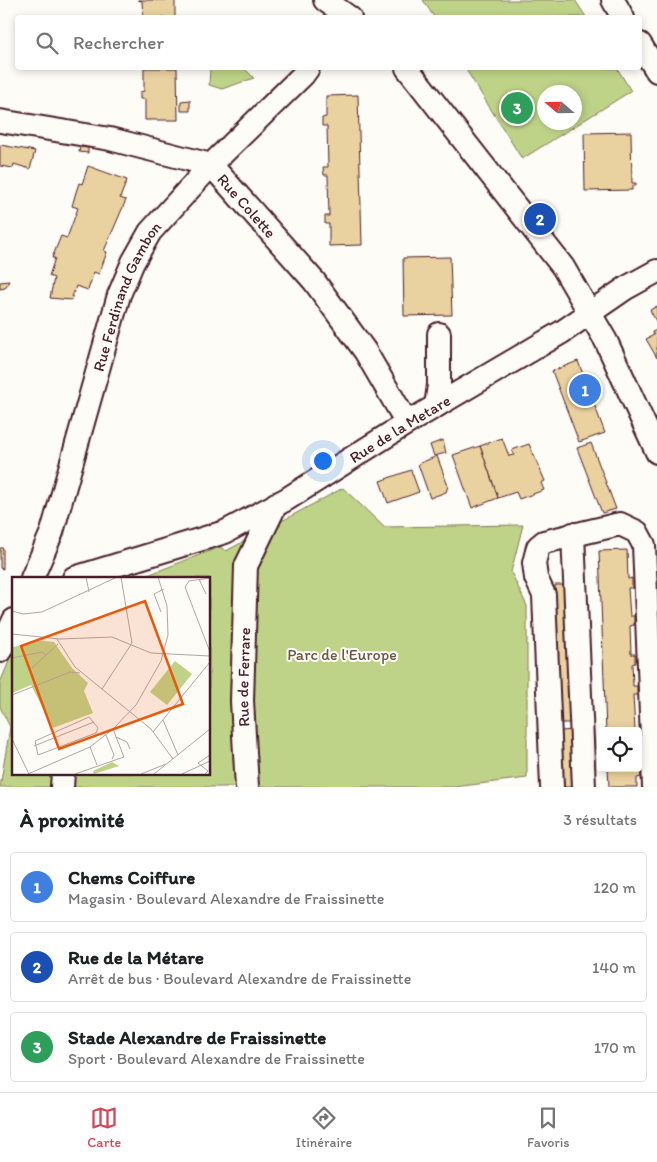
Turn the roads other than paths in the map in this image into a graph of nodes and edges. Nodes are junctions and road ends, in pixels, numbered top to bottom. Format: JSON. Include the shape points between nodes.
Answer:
{"nodes":[{"id":1,"x":612,"y":0,"type":"edge"},
{"id":2,"x":621,"y":15,"type":"edge"},
{"id":3,"x":642,"y":47,"type":"edge"},
{"id":4,"x":307,"y":70,"type":"edge"},
{"id":5,"x":409,"y":70,"type":"edge"},
{"id":6,"x":657,"y":71,"type":"edge"},
{"id":7,"x":0,"y":121,"type":"edge"},
{"id":8,"x":210,"y":165,"type":"junction"},
{"id":9,"x":657,"y":271,"type":"edge"},
{"id":10,"x":590,"y":314,"type":"junction"},
{"id":11,"x":439,"y":334,"type":"dead end"},
{"id":12,"x":436,"y":406,"type":"junction"},
{"id":13,"x":407,"y":423,"type":"junction"},
{"id":14,"x":656,"y":445,"type":"edge"},
{"id":15,"x":276,"y":504,"type":"junction"},
{"id":16,"x":225,"y":532,"type":"junction"},
{"id":17,"x":574,"y":534,"type":"junction"},
{"id":18,"x":246,"y":566,"type":"junction"},
{"id":19,"x":37,"y":577,"type":"edge"},
{"id":20,"x":77,"y":577,"type":"edge"},
{"id":21,"x":12,"y":624,"type":"edge"},
{"id":22,"x":0,"y":651,"type":"edge"},
{"id":23,"x":654,"y":710,"type":"edge"},
{"id":24,"x":654,"y":734,"type":"edge"},
{"id":25,"x":64,"y":774,"type":"edge"},
{"id":26,"x":62,"y":787,"type":"edge"},
{"id":27,"x":247,"y":787,"type":"edge"},
{"id":28,"x":552,"y":787,"type":"edge"},
{"id":29,"x":584,"y":787,"type":"edge"},
{"id":30,"x":654,"y":787,"type":"edge"}],
"edges":[{"from":1,"to":2,"type":"street"},
{"from":3,"to":6,"type":"street"},
{"from":4,"to":8,"type":"street","name":"Rue Ferdinand Gambon"},
{"from":5,"to":10,"type":"street","via":[[563,267]]},
{"from":7,"to":8,"type":"street","name":"Rue Colette","via":[[110,138]]},
{"from":8,"to":13,"type":"street","name":"Rue Colette","via":[[314,281],[365,351]]},
{"from":8,"to":19,"type":"street","name":"Rue Ferdinand Gambon","via":[[150,232],[119,295]]},
{"from":9,"to":10,"type":"street","name":"Rue de la Metare"},
{"from":10,"to":12,"type":"street","name":"Rue de la Metare"},
{"from":10,"to":14,"type":"street","via":[[606,340]]},
{"from":11,"to":12,"type":"street"},
{"from":12,"to":13,"type":"street","name":"Rue de la Metare"},
{"from":13,"to":15,"type":"street","name":"Rue de la Metare"},
{"from":15,"to":16,"type":"street","name":"Rue de la Metare"},
{"from":15,"to":18,"type":"street","name":"Rue de Ferrare"},
{"from":16,"to":18,"type":"street"},
{"from":16,"to":20,"type":"street","name":"Rue de la Metare"},
{"from":17,"to":23,"type":"street","via":[[620,524],[632,528],[644,545]]},
{"from":17,"to":28,"type":"street","via":[[544,542],[538,547],[534,563],[536,578],[544,595]]},
{"from":17,"to":29,"type":"street"},
{"from":18,"to":27,"type":"street","name":"Rue de Ferrare","via":[[242,701]]},
{"from":21,"to":22,"type":"street"},
{"from":23,"to":24,"type":"street"},
{"from":24,"to":30,"type":"street"},
{"from":25,"to":26,"type":"street"}]}
